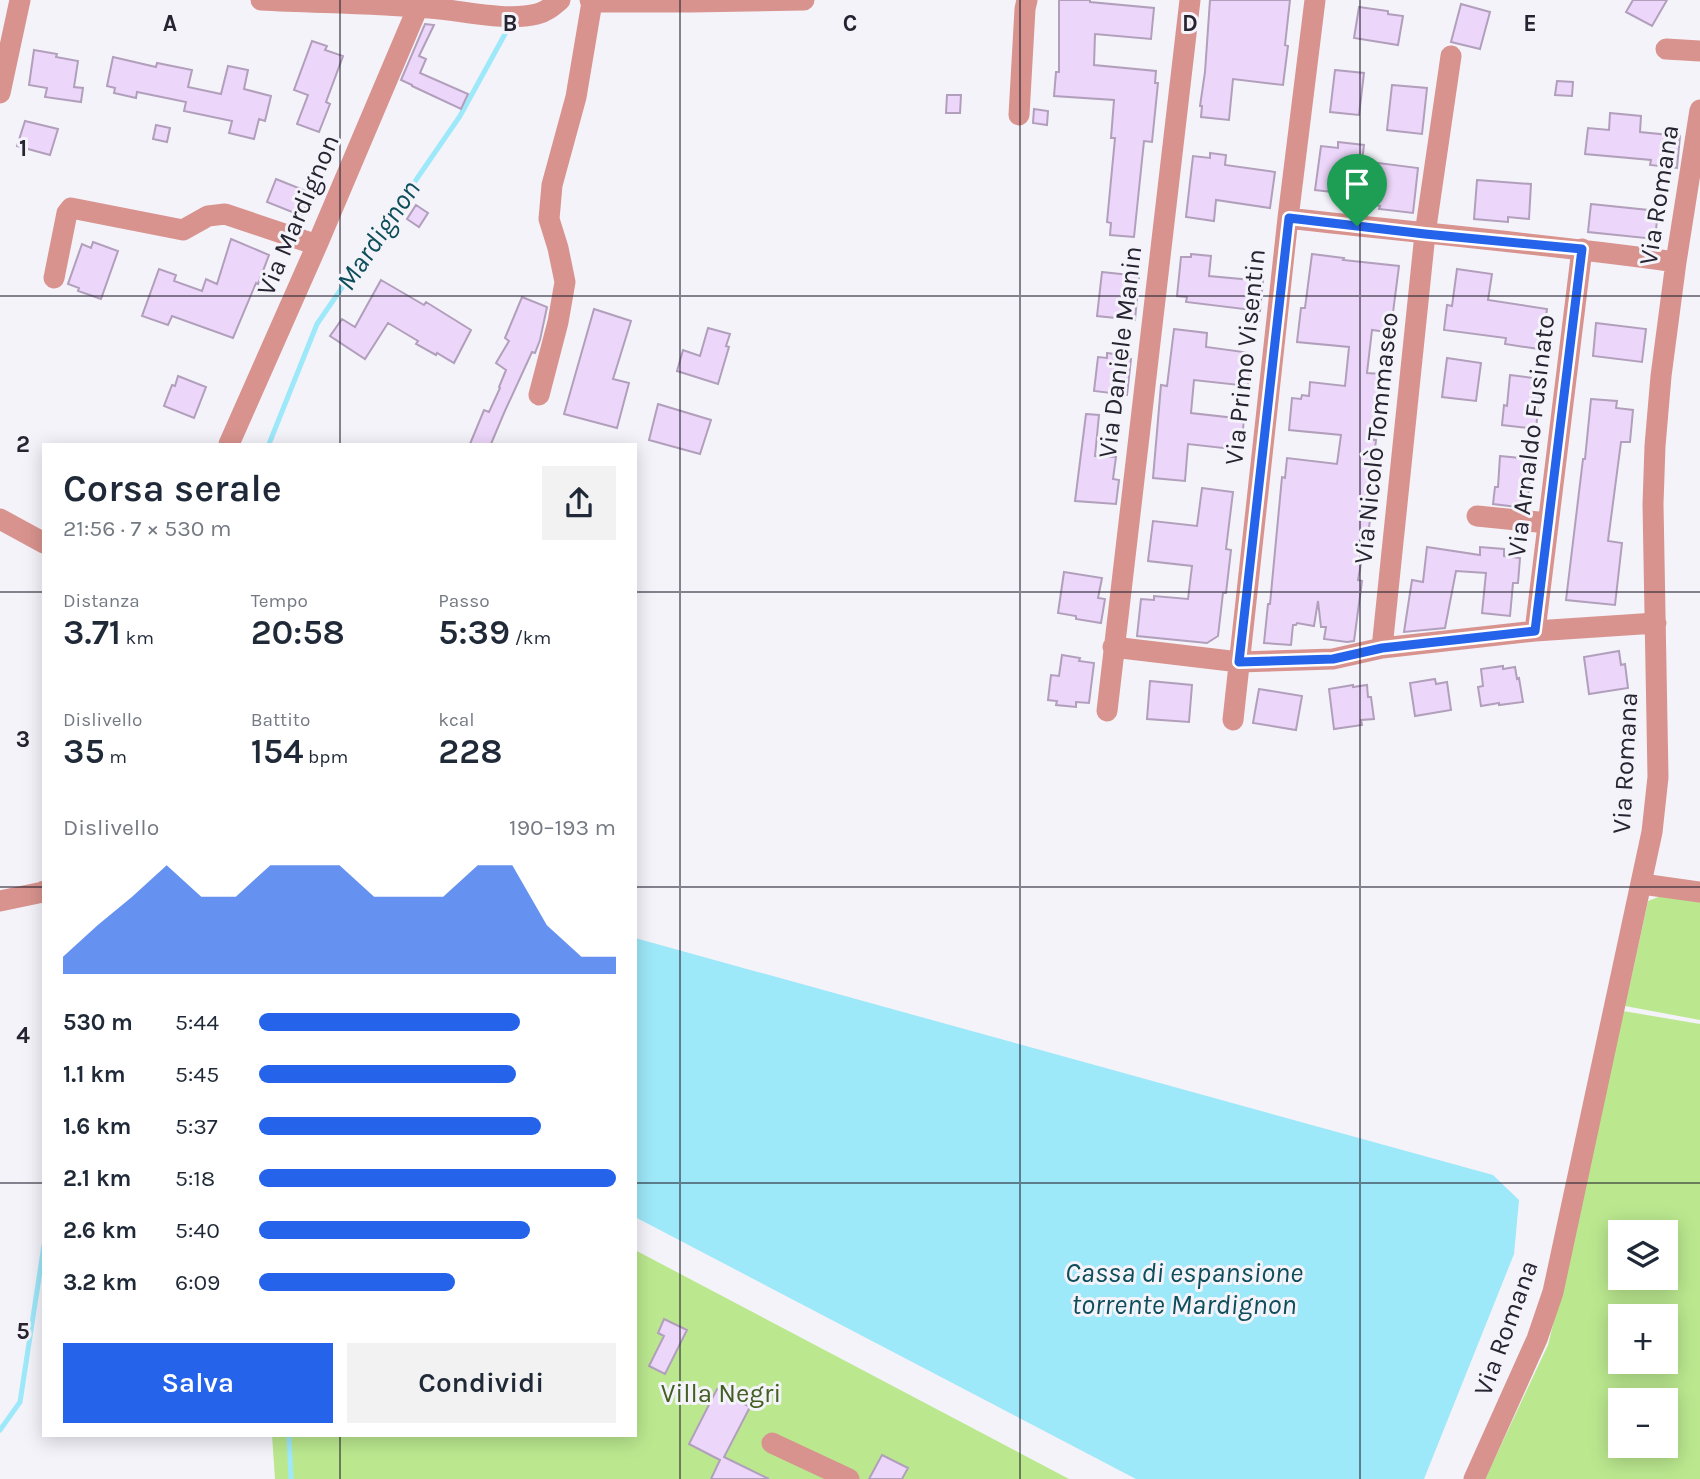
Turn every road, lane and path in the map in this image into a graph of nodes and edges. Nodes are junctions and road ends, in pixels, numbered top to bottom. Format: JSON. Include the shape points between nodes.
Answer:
{"nodes":[{"id":1,"x":20,"y":0,"type":"edge"},
{"id":2,"x":261,"y":0,"type":"edge"},
{"id":3,"x":560,"y":0,"type":"edge"},
{"id":4,"x":804,"y":0,"type":"edge"},
{"id":5,"x":1027,"y":0,"type":"edge"},
{"id":6,"x":1190,"y":0,"type":"edge"},
{"id":7,"x":1315,"y":0,"type":"edge"},
{"id":8,"x":591,"y":1,"type":"edge"},
{"id":9,"x":418,"y":7,"type":"junction"},
{"id":10,"x":466,"y":7,"type":"edge"},
{"id":11,"x":1666,"y":49,"type":"dead end"},
{"id":12,"x":1700,"y":51,"type":"edge"},
{"id":13,"x":1451,"y":56,"type":"dead end"},
{"id":14,"x":0,"y":93,"type":"edge"},
{"id":15,"x":1700,"y":110,"type":"edge"},
{"id":16,"x":1019,"y":115,"type":"dead end"},
{"id":17,"x":1691,"y":215,"type":"edge"},
{"id":18,"x":1289,"y":218,"type":"junction"},
{"id":19,"x":1425,"y":234,"type":"junction"},
{"id":20,"x":317,"y":245,"type":"junction"},
{"id":21,"x":1582,"y":249,"type":"junction"},
{"id":22,"x":1676,"y":262,"type":"junction"},
{"id":23,"x":54,"y":278,"type":"dead end"},
{"id":24,"x":539,"y":395,"type":"dead end"},
{"id":25,"x":229,"y":443,"type":"edge"},
{"id":26,"x":1477,"y":516,"type":"dead end"},
{"id":27,"x":0,"y":519,"type":"edge"},
{"id":28,"x":1548,"y":523,"type":"junction"},
{"id":29,"x":42,"y":542,"type":"edge"},
{"id":30,"x":1656,"y":623,"type":"junction"},
{"id":31,"x":1535,"y":631,"type":"junction"},
{"id":32,"x":1113,"y":647,"type":"junction"},
{"id":33,"x":1382,"y":648,"type":"junction"},
{"id":34,"x":1239,"y":662,"type":"junction"},
{"id":35,"x":1107,"y":710,"type":"dead end"},
{"id":36,"x":1233,"y":720,"type":"dead end"},
{"id":37,"x":1642,"y":884,"type":"junction"},
{"id":38,"x":42,"y":891,"type":"edge"},
{"id":39,"x":1700,"y":892,"type":"edge"},
{"id":40,"x":0,"y":901,"type":"edge"},
{"id":41,"x":772,"y":1443,"type":"dead end"},
{"id":42,"x":849,"y":1479,"type":"edge"},
{"id":43,"x":1475,"y":1479,"type":"edge"}],
"edges":[{"from":1,"to":14,"type":"street"},
{"from":2,"to":9,"type":"street"},
{"from":3,"to":10,"type":"street","via":[[537,14],[508,16]]},
{"from":4,"to":8,"type":"street"},
{"from":5,"to":16,"type":"street"},
{"from":6,"to":32,"type":"street","name":"Via Daniele Manin"},
{"from":7,"to":18,"type":"street","name":"Via Primo Visentin"},
{"from":8,"to":24,"type":"street","via":[[576,97],[552,185],[549,219],[565,282]]},
{"from":9,"to":10,"type":"street"},
{"from":9,"to":20,"type":"street","name":"Via Mardignon"},
{"from":11,"to":12,"type":"street"},
{"from":13,"to":19,"type":"street","name":"Via Nicolò Tommaseo"},
{"from":15,"to":17,"type":"street","name":"Via Romana"},
{"from":17,"to":22,"type":"street","name":"Via Romana"},
{"from":18,"to":19,"type":"street"},
{"from":18,"to":34,"type":"street","name":"Via Primo Visentin"},
{"from":19,"to":21,"type":"street"},
{"from":19,"to":33,"type":"street","name":"Via Nicolò Tommaseo"},
{"from":20,"to":23,"type":"street","via":[[225,214],[208,216],[183,230],[71,208]]},
{"from":20,"to":25,"type":"street","name":"Via Mardignon"},
{"from":21,"to":22,"type":"street"},
{"from":21,"to":28,"type":"street","name":"Via Arnaldo Fusinato"},
{"from":22,"to":30,"type":"street","name":"Via Romana","via":[[1655,446]]},
{"from":26,"to":28,"type":"street"},
{"from":27,"to":29,"type":"street"},
{"from":28,"to":31,"type":"street","name":"Via Arnaldo Fusinato"},
{"from":30,"to":31,"type":"street"},
{"from":30,"to":37,"type":"street","name":"Via Romana","via":[[1658,777]]},
{"from":31,"to":33,"type":"street"},
{"from":32,"to":34,"type":"street"},
{"from":32,"to":35,"type":"street","name":"Via Daniele Manin"},
{"from":33,"to":34,"type":"street","via":[[1333,659]]},
{"from":34,"to":36,"type":"street","name":"Via Primo Visentin"},
{"from":37,"to":39,"type":"street"},
{"from":37,"to":43,"type":"street","name":"Via Romana","via":[[1553,1292]]},
{"from":38,"to":40,"type":"street"},
{"from":41,"to":42,"type":"street"}]}
